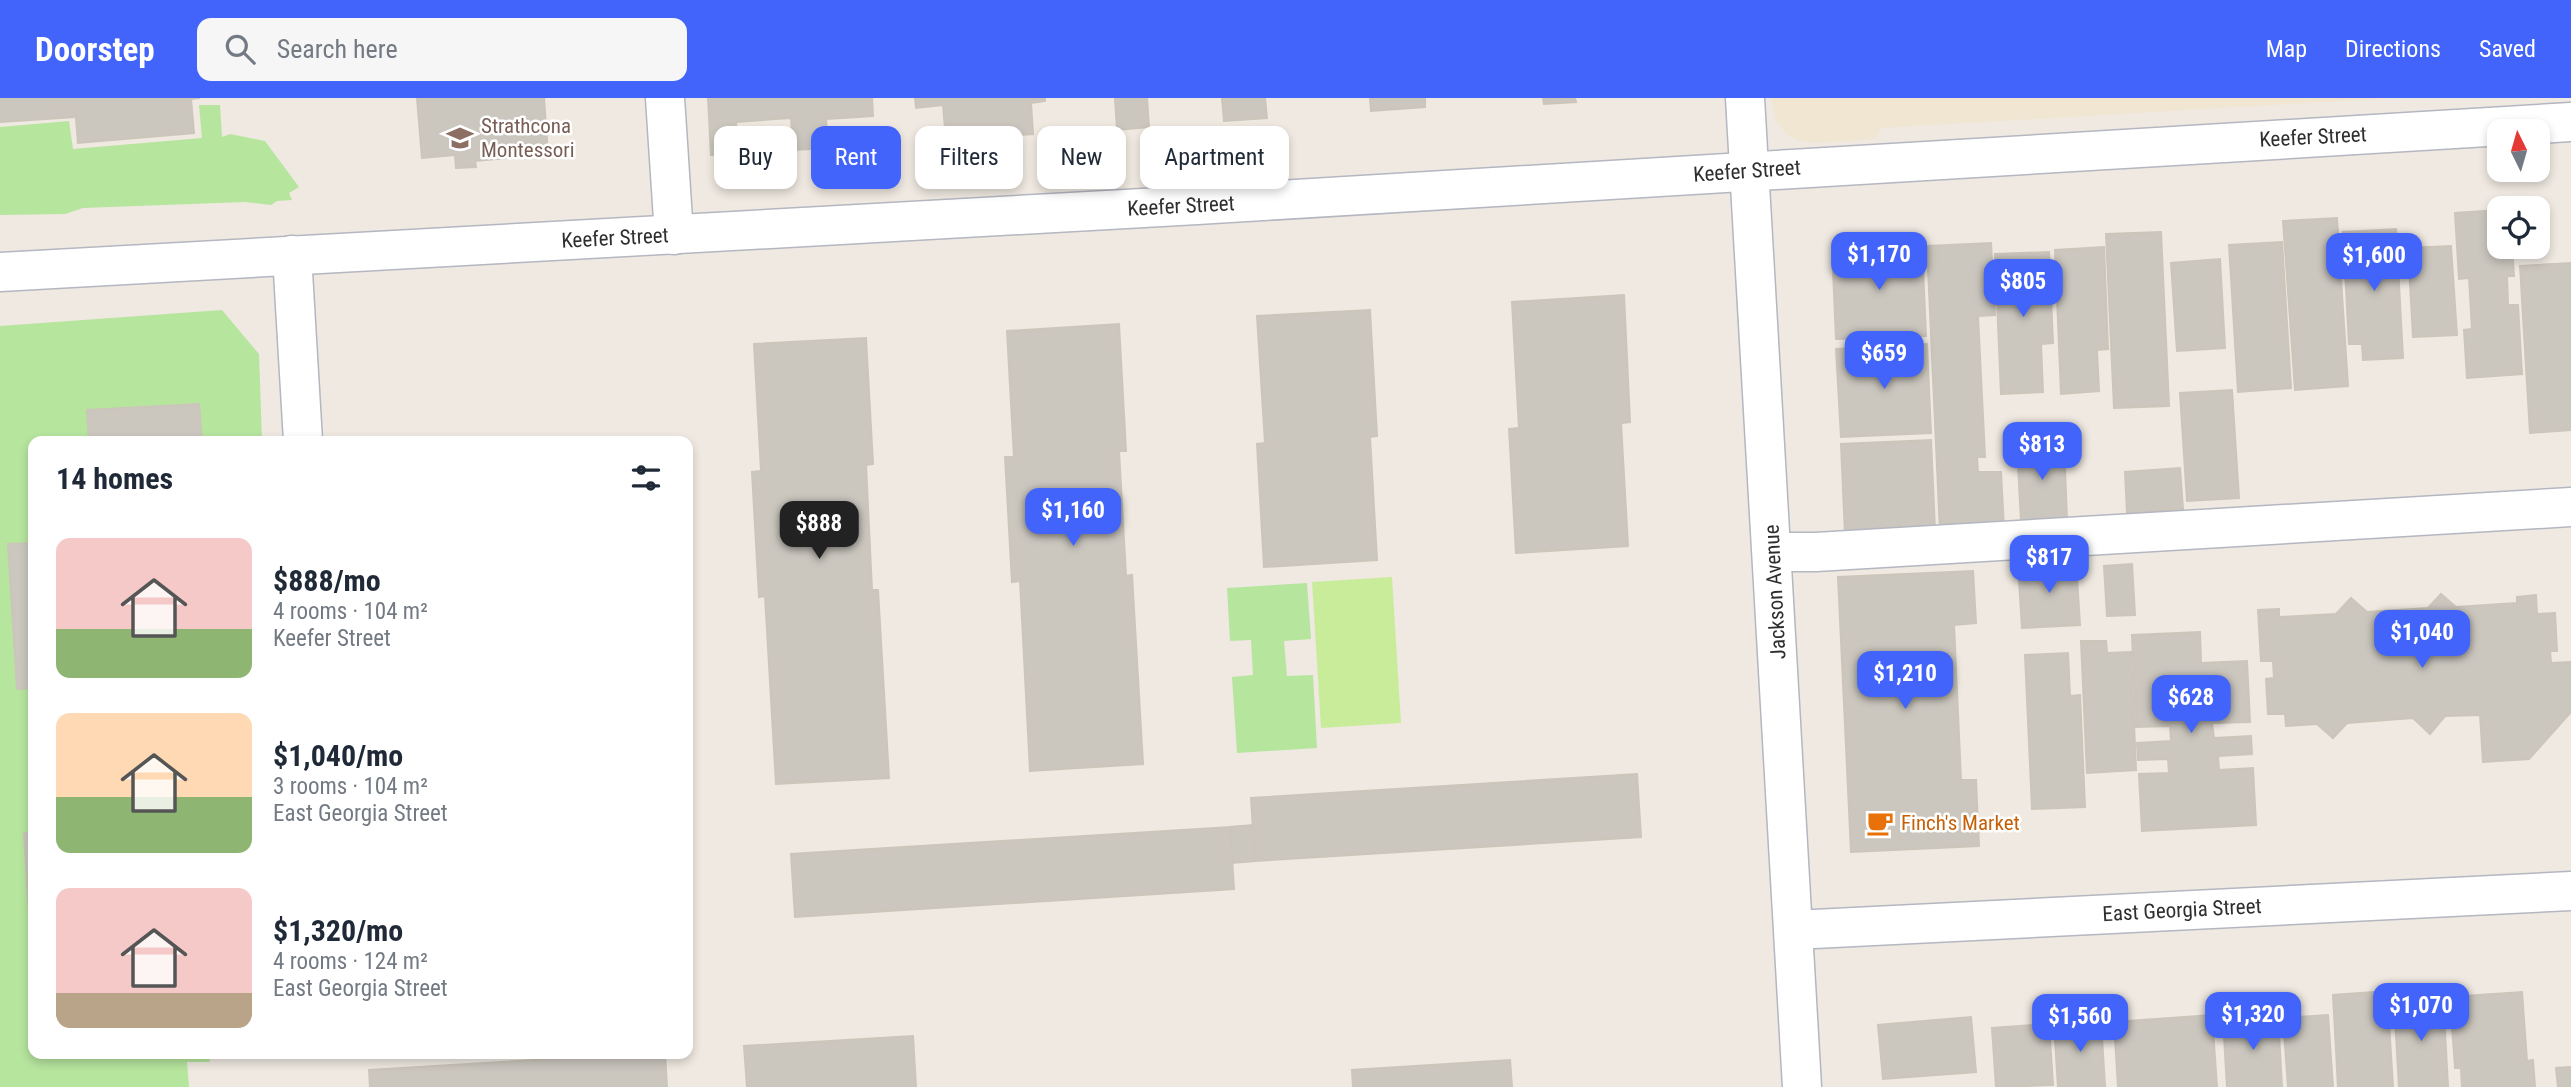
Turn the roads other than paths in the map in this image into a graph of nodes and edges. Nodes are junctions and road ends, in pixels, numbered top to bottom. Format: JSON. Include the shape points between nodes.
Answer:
{"nodes":[{"id":1,"x":665,"y":98,"type":"edge"},
{"id":2,"x":1745,"y":98,"type":"edge"},
{"id":3,"x":2571,"y":122,"type":"edge"},
{"id":4,"x":1749,"y":170,"type":"junction"},
{"id":5,"x":674,"y":235,"type":"junction"},
{"id":6,"x":292,"y":256,"type":"junction"},
{"id":7,"x":0,"y":272,"type":"edge"},
{"id":8,"x":303,"y":436,"type":"edge"},
{"id":9,"x":2571,"y":507,"type":"edge"},
{"id":10,"x":1773,"y":552,"type":"junction"},
{"id":11,"x":2571,"y":891,"type":"edge"},
{"id":12,"x":1794,"y":930,"type":"junction"},
{"id":13,"x":1802,"y":1087,"type":"edge"}],
"edges":[{"from":1,"to":5,"type":"street"},
{"from":2,"to":4,"type":"street","name":"Jackson Avenue"},
{"from":3,"to":4,"type":"street","name":"Keefer Street"},
{"from":4,"to":5,"type":"street","name":"Keefer Street"},
{"from":4,"to":10,"type":"street","name":"Jackson Avenue"},
{"from":5,"to":6,"type":"street","name":"Keefer Street"},
{"from":6,"to":7,"type":"street","name":"Keefer Street"},
{"from":6,"to":8,"type":"street"},
{"from":9,"to":10,"type":"street"},
{"from":10,"to":12,"type":"street","name":"Jackson Avenue"},
{"from":11,"to":12,"type":"street","name":"East Georgia Street"},
{"from":12,"to":13,"type":"street","name":"Jackson Avenue"}]}
